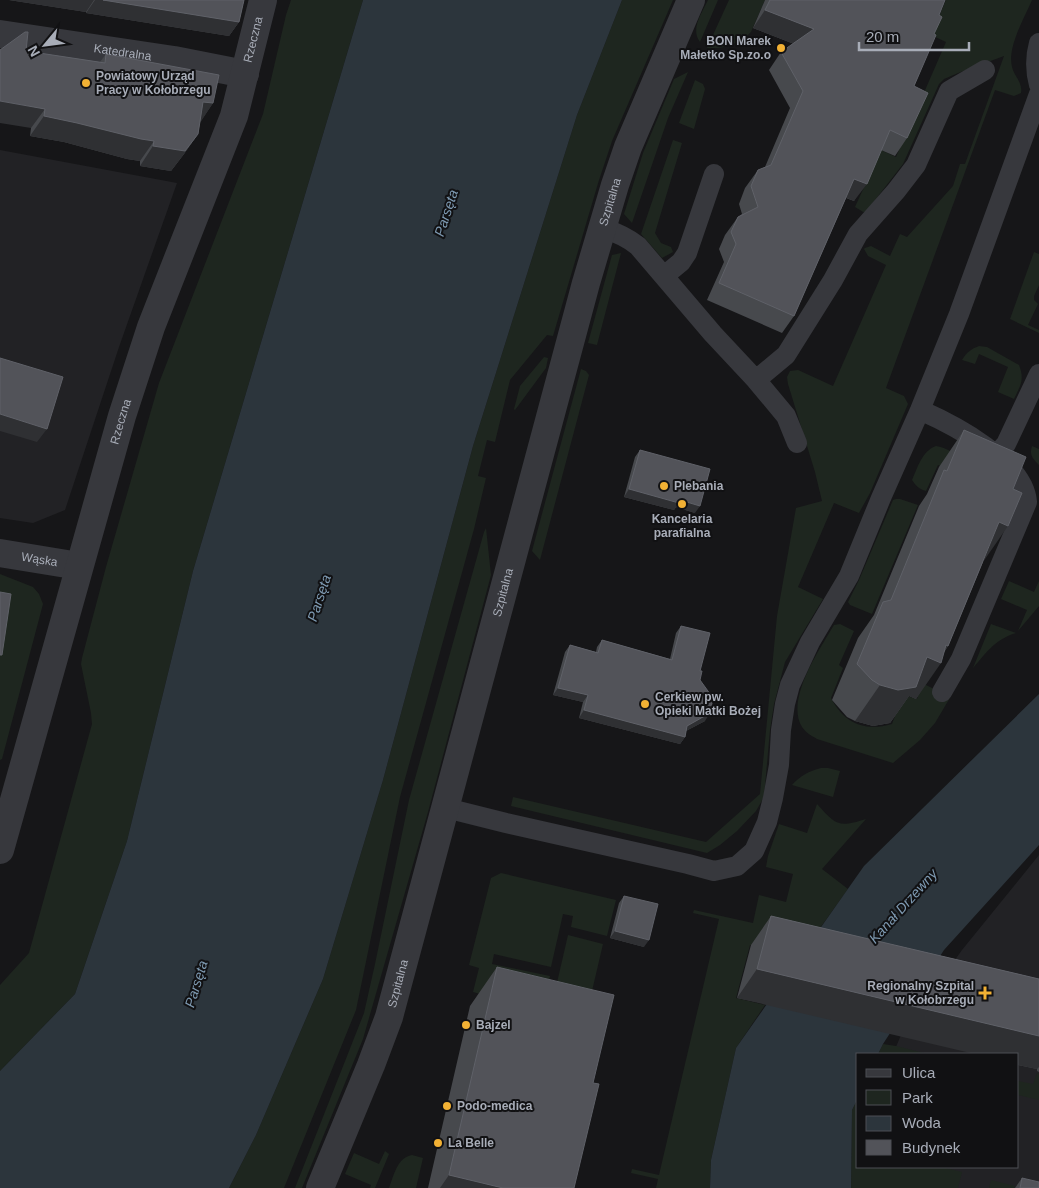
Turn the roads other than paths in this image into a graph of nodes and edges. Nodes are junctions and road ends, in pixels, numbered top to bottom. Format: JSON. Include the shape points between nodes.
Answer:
{"nodes":[{"id":1,"x":263,"y":0,"type":"edge"},
{"id":2,"x":691,"y":0,"type":"edge"},
{"id":3,"x":0,"y":34,"type":"edge"},
{"id":4,"x":1039,"y":43,"type":"edge"},
{"id":5,"x":985,"y":70,"type":"dead end"},
{"id":6,"x":245,"y":74,"type":"junction"},
{"id":7,"x":1039,"y":85,"type":"edge"},
{"id":8,"x":1039,"y":94,"type":"edge"},
{"id":9,"x":714,"y":174,"type":"dead end"},
{"id":10,"x":602,"y":228,"type":"junction"},
{"id":11,"x":664,"y":276,"type":"junction"},
{"id":12,"x":1039,"y":374,"type":"edge"},
{"id":13,"x":756,"y":380,"type":"junction"},
{"id":14,"x":920,"y":410,"type":"junction"},
{"id":15,"x":796,"y":443,"type":"dead end"},
{"id":16,"x":996,"y":455,"type":"junction"},
{"id":17,"x":0,"y":553,"type":"edge"},
{"id":18,"x":79,"y":566,"type":"junction"},
{"id":19,"x":942,"y":692,"type":"edge"},
{"id":20,"x":9,"y":786,"type":"edge"},
{"id":21,"x":446,"y":808,"type":"junction"},
{"id":22,"x":0,"y":850,"type":"edge"},
{"id":23,"x":320,"y":1188,"type":"edge"}],
"edges":[{"from":1,"to":6,"type":"street","name":"Rzeczna"},
{"from":2,"to":10,"type":"street","name":"Szpitalna","via":[[628,147]]},
{"from":3,"to":6,"type":"street","name":"Katedralna"},
{"from":4,"to":7,"type":"lane","via":[[1035,60]]},
{"from":5,"to":13,"type":"lane","via":[[949,91],[916,165],[858,234],[786,355]]},
{"from":6,"to":18,"type":"street","name":"Rzeczna","via":[[234,116],[151,327]]},
{"from":8,"to":14,"type":"lane","via":[[959,314]]},
{"from":9,"to":11,"type":"lane","via":[[687,253]]},
{"from":10,"to":11,"type":"lane","via":[[631,240]]},
{"from":10,"to":21,"type":"street","name":"Szpitalna"},
{"from":11,"to":13,"type":"lane"},
{"from":12,"to":16,"type":"lane","via":[[1006,444]]},
{"from":13,"to":15,"type":"lane","via":[[786,416]]},
{"from":14,"to":16,"type":"lane","via":[[946,422]]},
{"from":14,"to":21,"type":"lane","via":[[849,576],[810,642],[790,685],[767,822],[754,851],[737,866],[714,871]]},
{"from":16,"to":19,"type":"lane","via":[[1022,483],[1027,502],[961,659]]},
{"from":17,"to":18,"type":"street","name":"Wąska"},
{"from":18,"to":20,"type":"street","name":"Rzeczna"},
{"from":20,"to":22,"type":"street","name":"Rzeczna"},
{"from":21,"to":23,"type":"street","name":"Szpitalna","via":[[389,1017]]}]}
